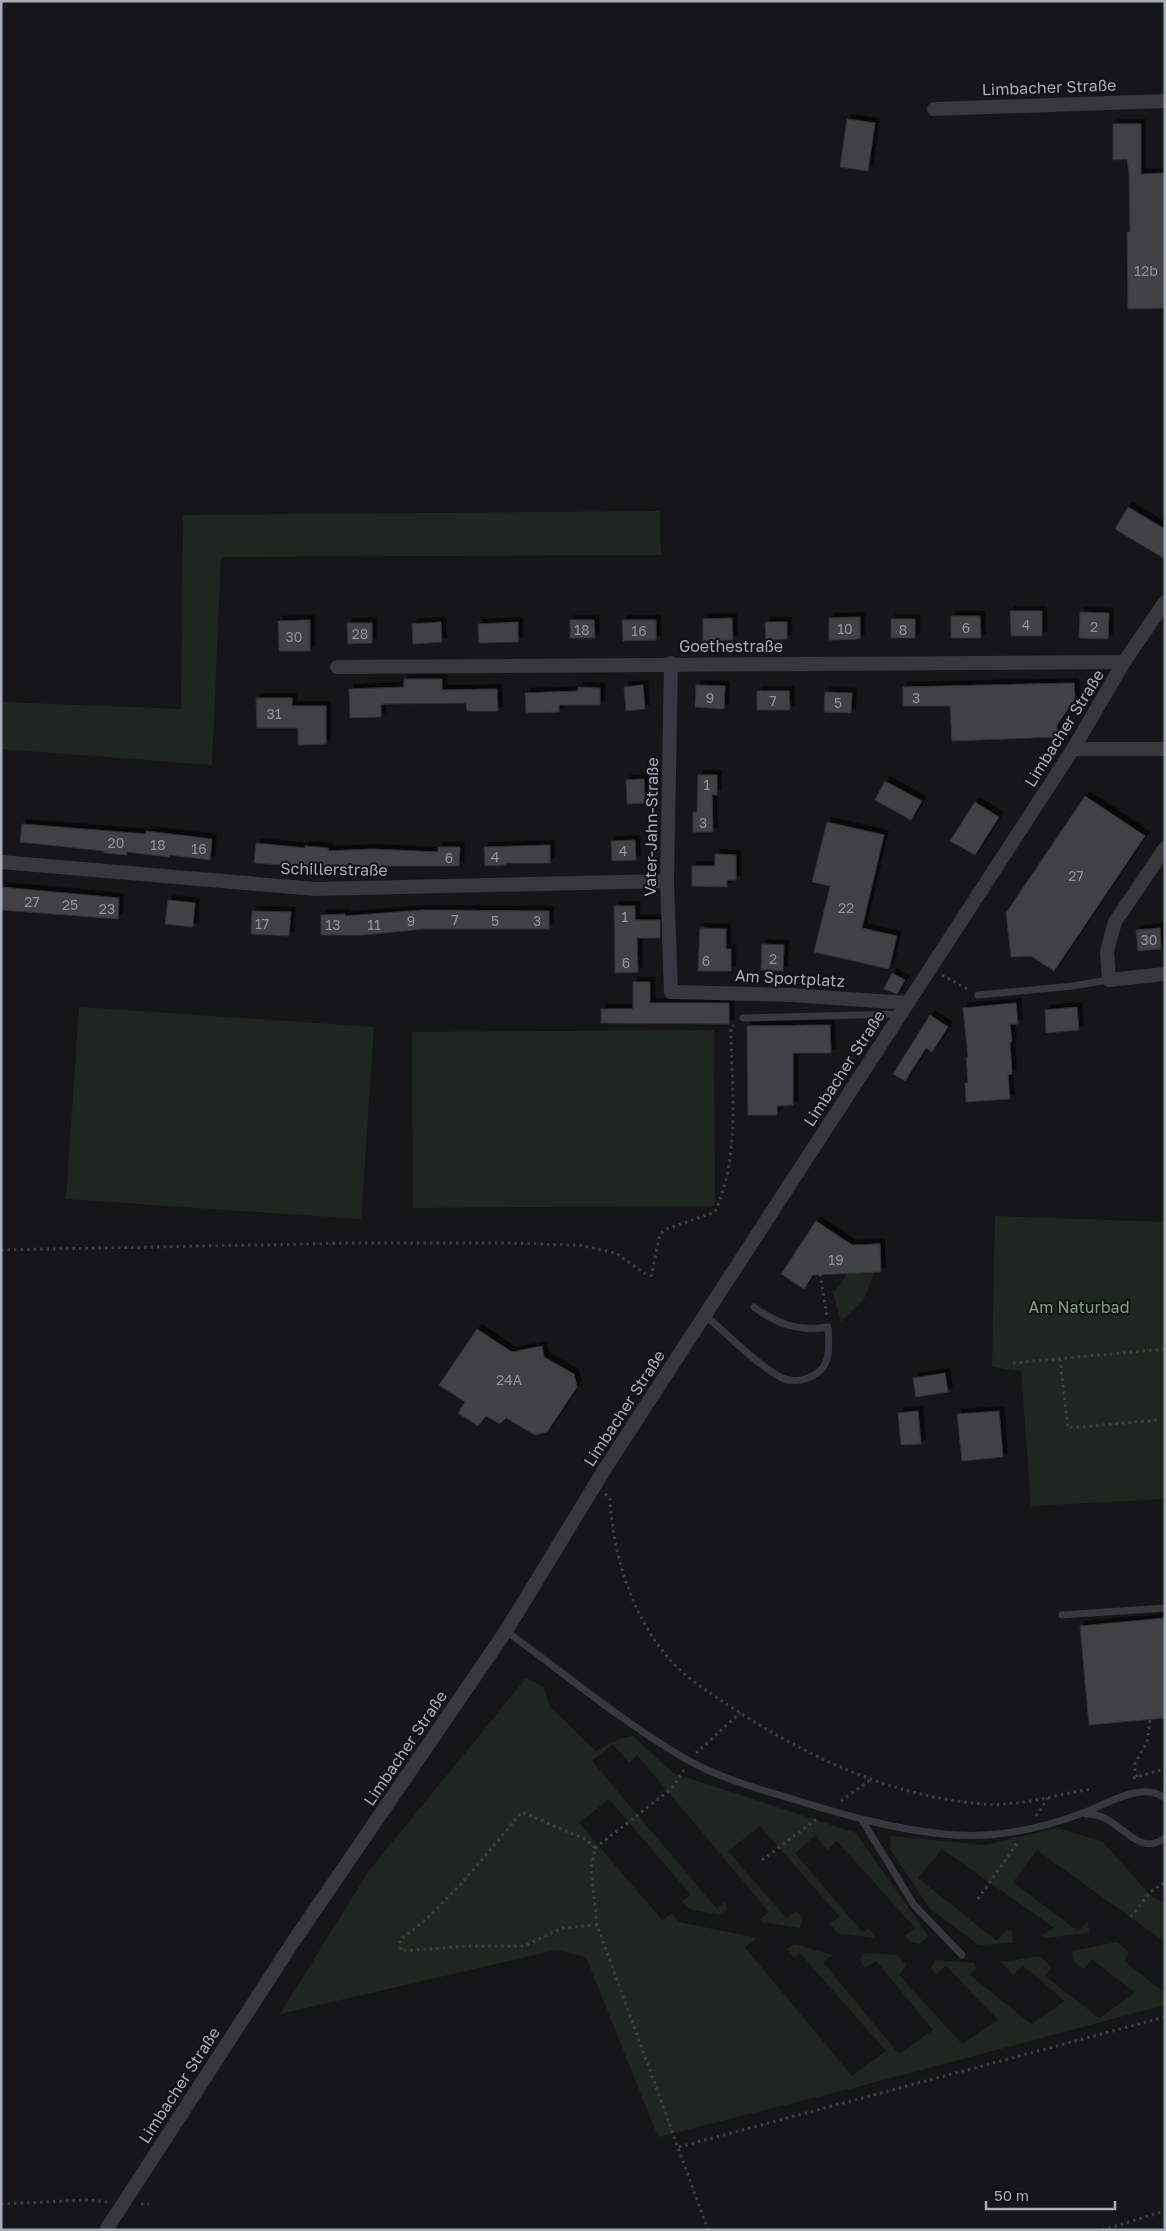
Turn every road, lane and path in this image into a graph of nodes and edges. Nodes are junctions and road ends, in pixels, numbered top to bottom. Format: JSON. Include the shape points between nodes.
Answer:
{"nodes":[{"id":1,"x":1165,"y":101,"type":"edge"},
{"id":2,"x":934,"y":109,"type":"dead end"},
{"id":3,"x":1165,"y":602,"type":"edge"},
{"id":4,"x":1124,"y":662,"type":"junction"},
{"id":5,"x":671,"y":663,"type":"junction"},
{"id":6,"x":338,"y":667,"type":"dead end"},
{"id":7,"x":1165,"y":749,"type":"edge"},
{"id":8,"x":1073,"y":750,"type":"junction"},
{"id":9,"x":1165,"y":848,"type":"edge"},
{"id":10,"x":1,"y":862,"type":"edge"},
{"id":11,"x":667,"y":881,"type":"junction"},
{"id":12,"x":1165,"y":974,"type":"edge"},
{"id":13,"x":1109,"y":980,"type":"junction"},
{"id":14,"x":937,"y":982,"type":"dead end"},
{"id":15,"x":671,"y":992,"type":"joint"},
{"id":16,"x":978,"y":995,"type":"joint"},
{"id":17,"x":903,"y":1008,"type":"junction"},
{"id":18,"x":743,"y":1018,"type":"joint"},
{"id":19,"x":1,"y":1250,"type":"edge"},
{"id":20,"x":645,"y":1274,"type":"dead end"},
{"id":21,"x":820,"y":1274,"type":"dead end"},
{"id":22,"x":650,"y":1277,"type":"dead end"},
{"id":23,"x":754,"y":1307,"type":"dead end"},
{"id":24,"x":704,"y":1315,"type":"junction"},
{"id":25,"x":828,"y":1327,"type":"junction"},
{"id":26,"x":1165,"y":1349,"type":"edge"},
{"id":27,"x":1060,"y":1359,"type":"junction"},
{"id":28,"x":1013,"y":1363,"type":"dead end"},
{"id":29,"x":1158,"y":1420,"type":"dead end"},
{"id":30,"x":594,"y":1487,"type":"junction"},
{"id":31,"x":1165,"y":1608,"type":"edge"},
{"id":32,"x":1062,"y":1615,"type":"dead end"},
{"id":33,"x":506,"y":1631,"type":"junction"},
{"id":34,"x":740,"y":1713,"type":"junction"},
{"id":35,"x":1150,"y":1719,"type":"dead end"},
{"id":36,"x":689,"y":1760,"type":"junction"},
{"id":37,"x":1165,"y":1769,"type":"edge"},
{"id":38,"x":1092,"y":1790,"type":"dead end"},
{"id":39,"x":1049,"y":1798,"type":"junction"},
{"id":40,"x":1165,"y":1798,"type":"edge"},
{"id":41,"x":1081,"y":1814,"type":"junction"},
{"id":42,"x":862,"y":1820,"type":"junction"},
{"id":43,"x":1027,"y":1828,"type":"junction"},
{"id":44,"x":1165,"y":1838,"type":"edge"},
{"id":45,"x":595,"y":1848,"type":"junction"},
{"id":46,"x":1165,"y":1882,"type":"edge"},
{"id":47,"x":978,"y":1899,"type":"dead end"},
{"id":48,"x":1131,"y":1917,"type":"dead end"},
{"id":49,"x":597,"y":1925,"type":"junction"},
{"id":50,"x":962,"y":1955,"type":"dead end"},
{"id":51,"x":1165,"y":2017,"type":"edge"},
{"id":52,"x":679,"y":2147,"type":"junction"},
{"id":53,"x":1,"y":2204,"type":"edge"},
{"id":54,"x":123,"y":2204,"type":"junction"},
{"id":55,"x":149,"y":2204,"type":"dead end"},
{"id":56,"x":1165,"y":2211,"type":"edge"},
{"id":57,"x":106,"y":2230,"type":"edge"},
{"id":58,"x":708,"y":2230,"type":"edge"},
{"id":59,"x":1102,"y":2230,"type":"edge"}],
"edges":[{"from":1,"to":2,"type":"street","name":"Limbacher Straße"},
{"from":3,"to":4,"type":"street","name":"Limbacher Straße"},
{"from":4,"to":5,"type":"street","name":"Goethestraße"},
{"from":4,"to":8,"type":"street","name":"Limbacher Straße"},
{"from":5,"to":6,"type":"street","name":"Goethestraße"},
{"from":5,"to":11,"type":"street","name":"Vater-Jahn-Straße"},
{"from":7,"to":8,"type":"street"},
{"from":8,"to":17,"type":"street","name":"Limbacher Straße"},
{"from":9,"to":13,"type":"street","via":[[1115,922],[1107,951]]},
{"from":10,"to":11,"type":"street","name":"Schillerstraße","via":[[316,889]]},
{"from":11,"to":15,"type":"street","name":"Vater-Jahn-Straße"},
{"from":12,"to":13,"type":"street"},
{"from":13,"to":16,"type":"lane"},
{"from":14,"to":16,"type":"path","via":[[942,975]]},
{"from":15,"to":17,"type":"street","name":"Am Sportplatz","via":[[791,995]]},
{"from":17,"to":18,"type":"lane"},
{"from":17,"to":24,"type":"street","name":"Limbacher Straße"},
{"from":18,"to":22,"type":"path","via":[[731,1027],[732,1158],[725,1191],[715,1212],[660,1234]]},
{"from":19,"to":20,"type":"path","via":[[354,1243],[579,1245],[616,1253]]},
{"from":21,"to":25,"type":"path"},
{"from":23,"to":25,"type":"lane","via":[[790,1328],[813,1330]]},
{"from":24,"to":25,"type":"lane","via":[[784,1379],[801,1380],[814,1376],[827,1364],[830,1351]]},
{"from":24,"to":30,"type":"street","name":"Limbacher Straße"},
{"from":26,"to":27,"type":"path"},
{"from":27,"to":28,"type":"path"},
{"from":27,"to":29,"type":"path","via":[[1068,1428]]},
{"from":30,"to":33,"type":"street","name":"Limbacher Straße"},
{"from":30,"to":34,"type":"path","via":[[610,1498],[618,1559],[653,1636],[678,1668]]},
{"from":31,"to":32,"type":"lane"},
{"from":33,"to":36,"type":"lane","via":[[640,1730]]},
{"from":33,"to":54,"type":"street","name":"Limbacher Straße","via":[[293,1942]]},
{"from":34,"to":36,"type":"path"},
{"from":34,"to":39,"type":"path","via":[[834,1764],[871,1780],[918,1794],[986,1804]]},
{"from":35,"to":37,"type":"path","via":[[1147,1742],[1134,1765],[1135,1777]]},
{"from":36,"to":42,"type":"lane","via":[[751,1787]]},
{"from":36,"to":45,"type":"path","via":[[671,1789]]},
{"from":38,"to":39,"type":"path"},
{"from":39,"to":43,"type":"path"},
{"from":40,"to":41,"type":"lane","via":[[1151,1792],[1138,1792]]},
{"from":41,"to":43,"type":"lane"},
{"from":41,"to":44,"type":"lane","via":[[1104,1816],[1138,1842],[1154,1843]]},
{"from":42,"to":43,"type":"lane","via":[[965,1836]]},
{"from":42,"to":50,"type":"lane","via":[[914,1905]]},
{"from":43,"to":47,"type":"path"},
{"from":45,"to":49,"type":"path","via":[[591,1869]]},
{"from":45,"to":49,"type":"path","via":[[587,1840],[522,1812],[454,1892],[400,1940],[401,1951],[524,1946],[562,1928]]},
{"from":46,"to":48,"type":"path","via":[[1150,1892]]},
{"from":49,"to":52,"type":"path"},
{"from":51,"to":52,"type":"path"},
{"from":52,"to":58,"type":"path"},
{"from":53,"to":54,"type":"path","via":[[86,2200]]},
{"from":54,"to":55,"type":"path"},
{"from":54,"to":57,"type":"street","name":"Limbacher Straße"},
{"from":56,"to":59,"type":"path"}]}
